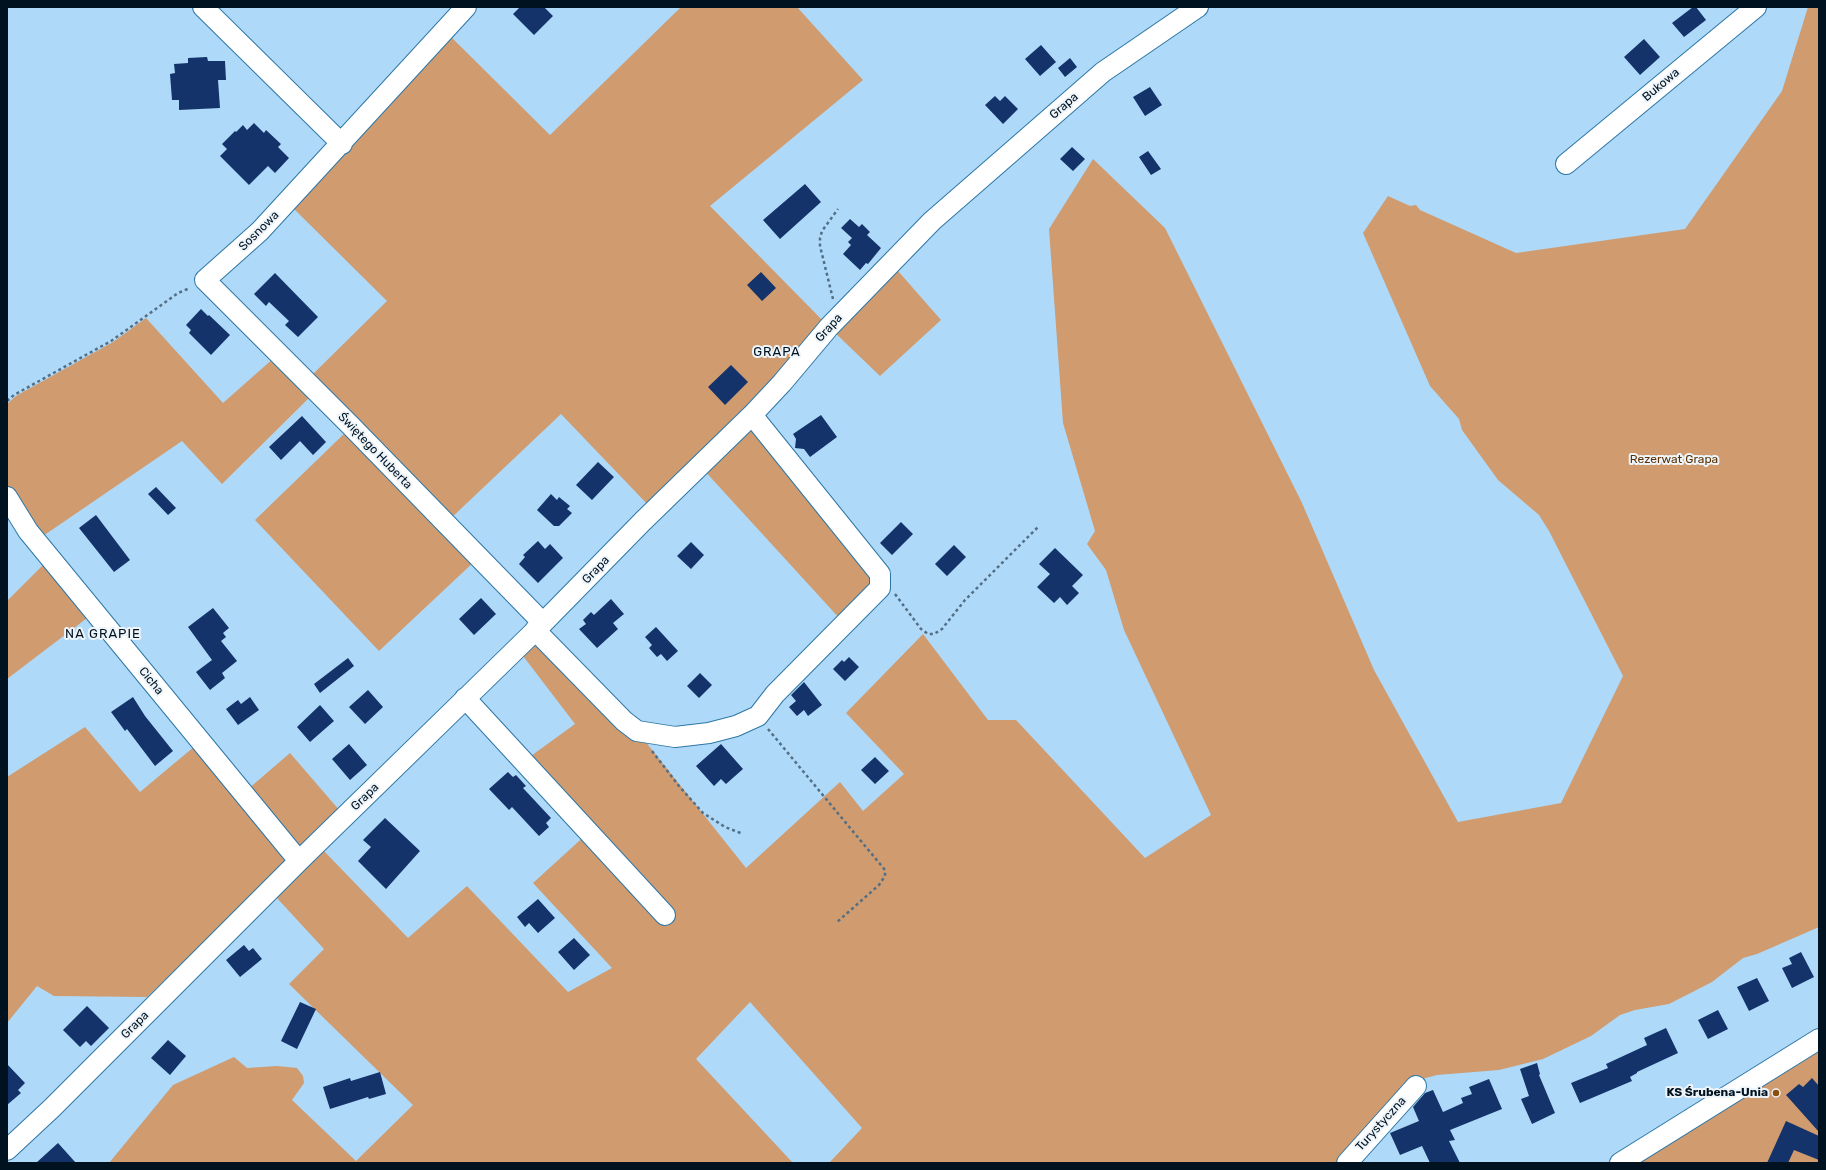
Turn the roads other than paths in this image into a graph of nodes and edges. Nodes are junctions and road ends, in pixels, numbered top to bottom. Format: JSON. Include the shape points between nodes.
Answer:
{"nodes":[{"id":1,"x":203,"y":7,"type":"edge"},
{"id":2,"x":466,"y":7,"type":"edge"},
{"id":3,"x":1198,"y":7,"type":"edge"},
{"id":4,"x":1756,"y":7,"type":"edge"},
{"id":5,"x":342,"y":144,"type":"junction"},
{"id":6,"x":1566,"y":164,"type":"dead end"},
{"id":7,"x":205,"y":280,"type":"joint"},
{"id":8,"x":752,"y":415,"type":"junction"},
{"id":9,"x":7,"y":497,"type":"edge"},
{"id":10,"x":539,"y":626,"type":"junction"},
{"id":11,"x":465,"y":698,"type":"junction"},
{"id":12,"x":299,"y":861,"type":"junction"},
{"id":13,"x":665,"y":915,"type":"dead end"},
{"id":14,"x":1819,"y":1039,"type":"edge"},
{"id":15,"x":1416,"y":1086,"type":"dead end"},
{"id":16,"x":7,"y":1150,"type":"edge"},
{"id":17,"x":1347,"y":1163,"type":"edge"},
{"id":18,"x":1620,"y":1163,"type":"edge"}],
"edges":[{"from":1,"to":5,"type":"street"},
{"from":2,"to":5,"type":"street","name":"Sosnowa"},
{"from":3,"to":8,"type":"street","name":"Grapa","via":[[1103,72],[932,221],[837,318]]},
{"from":4,"to":6,"type":"street","name":"Bukowa"},
{"from":5,"to":7,"type":"street","name":"Sosnowa","via":[[260,231]]},
{"from":7,"to":10,"type":"street","name":"Świętego Huberta","via":[[351,426]]},
{"from":8,"to":10,"type":"street","name":"Grapa"},
{"from":8,"to":10,"type":"street","name":"Świętego Huberta","via":[[880,574],[880,588],[775,694],[758,716],[736,726],[709,733],[675,737],[637,731],[624,721]]},
{"from":9,"to":12,"type":"street","name":"Cicha","via":[[28,531]]},
{"from":10,"to":11,"type":"street","name":"Grapa"},
{"from":11,"to":12,"type":"street","name":"Grapa"},
{"from":11,"to":13,"type":"street"},
{"from":12,"to":16,"type":"street","name":"Grapa"},
{"from":14,"to":18,"type":"street"},
{"from":15,"to":17,"type":"street","name":"Turystyczna"}]}
